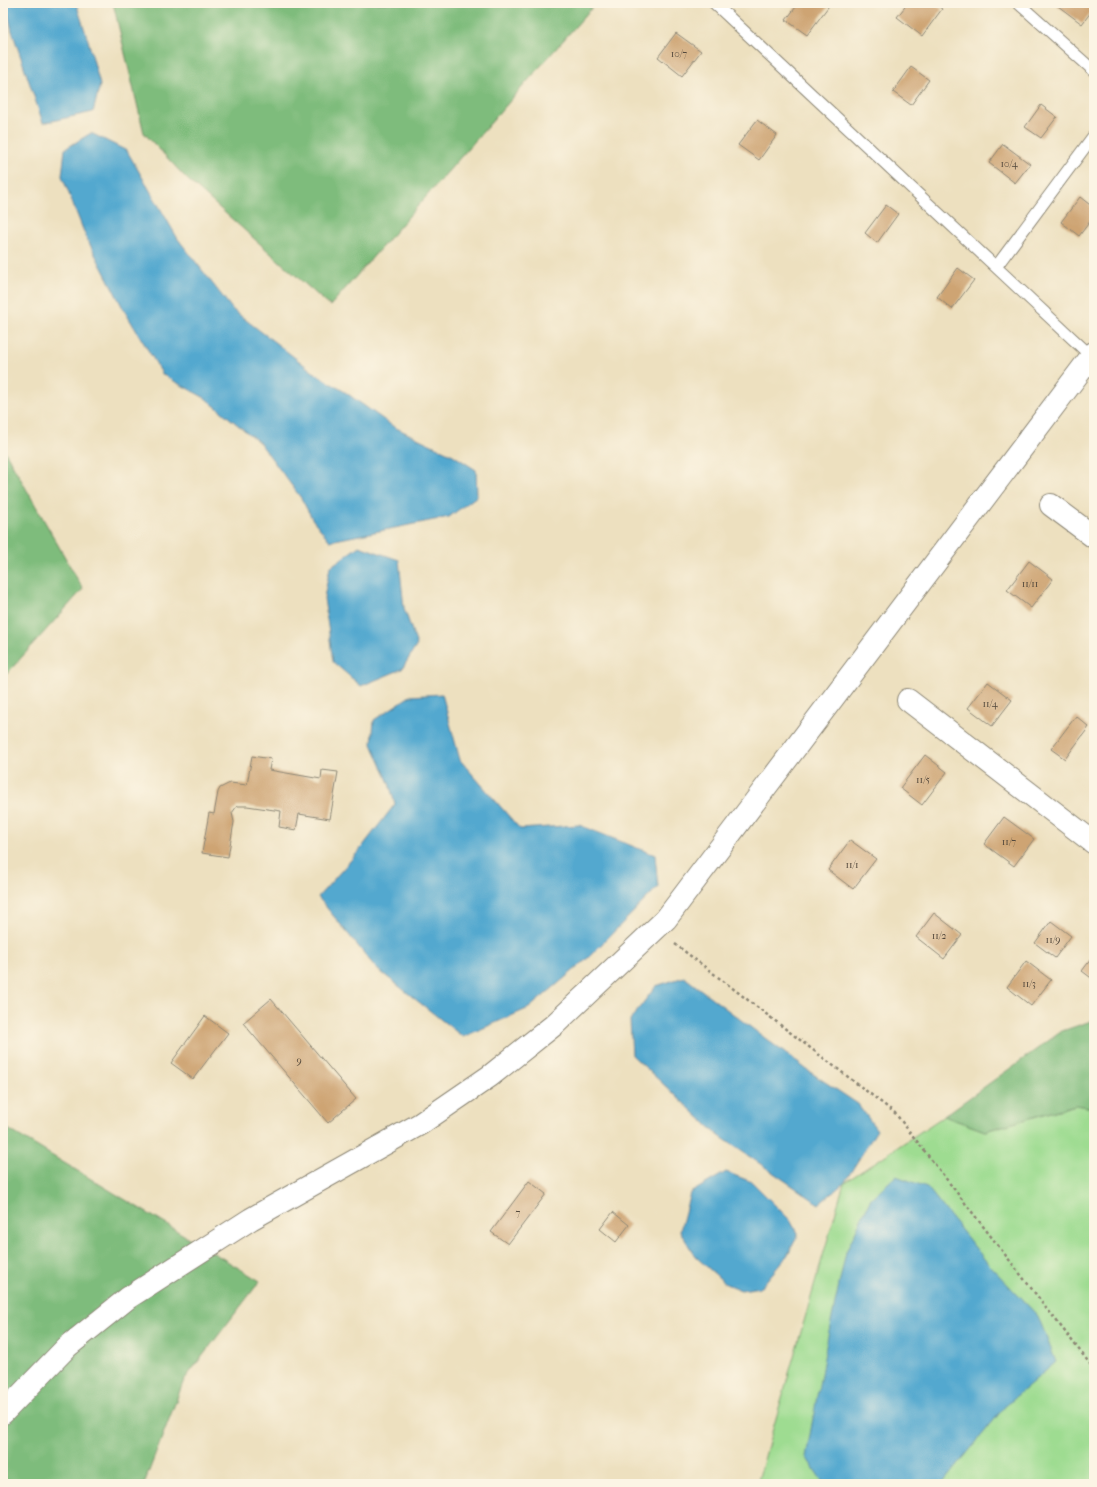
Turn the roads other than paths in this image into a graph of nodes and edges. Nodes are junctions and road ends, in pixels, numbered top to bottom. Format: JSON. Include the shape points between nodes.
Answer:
{"nodes":[{"id":1,"x":1018,"y":3,"type":"edge"},
{"id":2,"x":716,"y":4,"type":"edge"},
{"id":3,"x":1094,"y":71,"type":"edge"},
{"id":4,"x":1094,"y":135,"type":"edge"},
{"id":5,"x":996,"y":267,"type":"junction"},
{"id":6,"x":1093,"y":355,"type":"edge"},
{"id":7,"x":1051,"y":505,"type":"dead end"},
{"id":8,"x":1094,"y":537,"type":"edge"},
{"id":9,"x":908,"y":700,"type":"dead end"},
{"id":10,"x":1094,"y":843,"type":"edge"},
{"id":11,"x":3,"y":1413,"type":"edge"}],
"edges":[{"from":1,"to":3,"type":"lane"},
{"from":2,"to":5,"type":"lane"},
{"from":4,"to":5,"type":"lane"},
{"from":5,"to":6,"type":"lane"},
{"from":6,"to":11,"type":"street","via":[[656,929],[554,1025],[490,1076],[420,1124],[251,1219],[128,1298],[67,1347]]},
{"from":7,"to":8,"type":"street"},
{"from":9,"to":10,"type":"street"}]}
